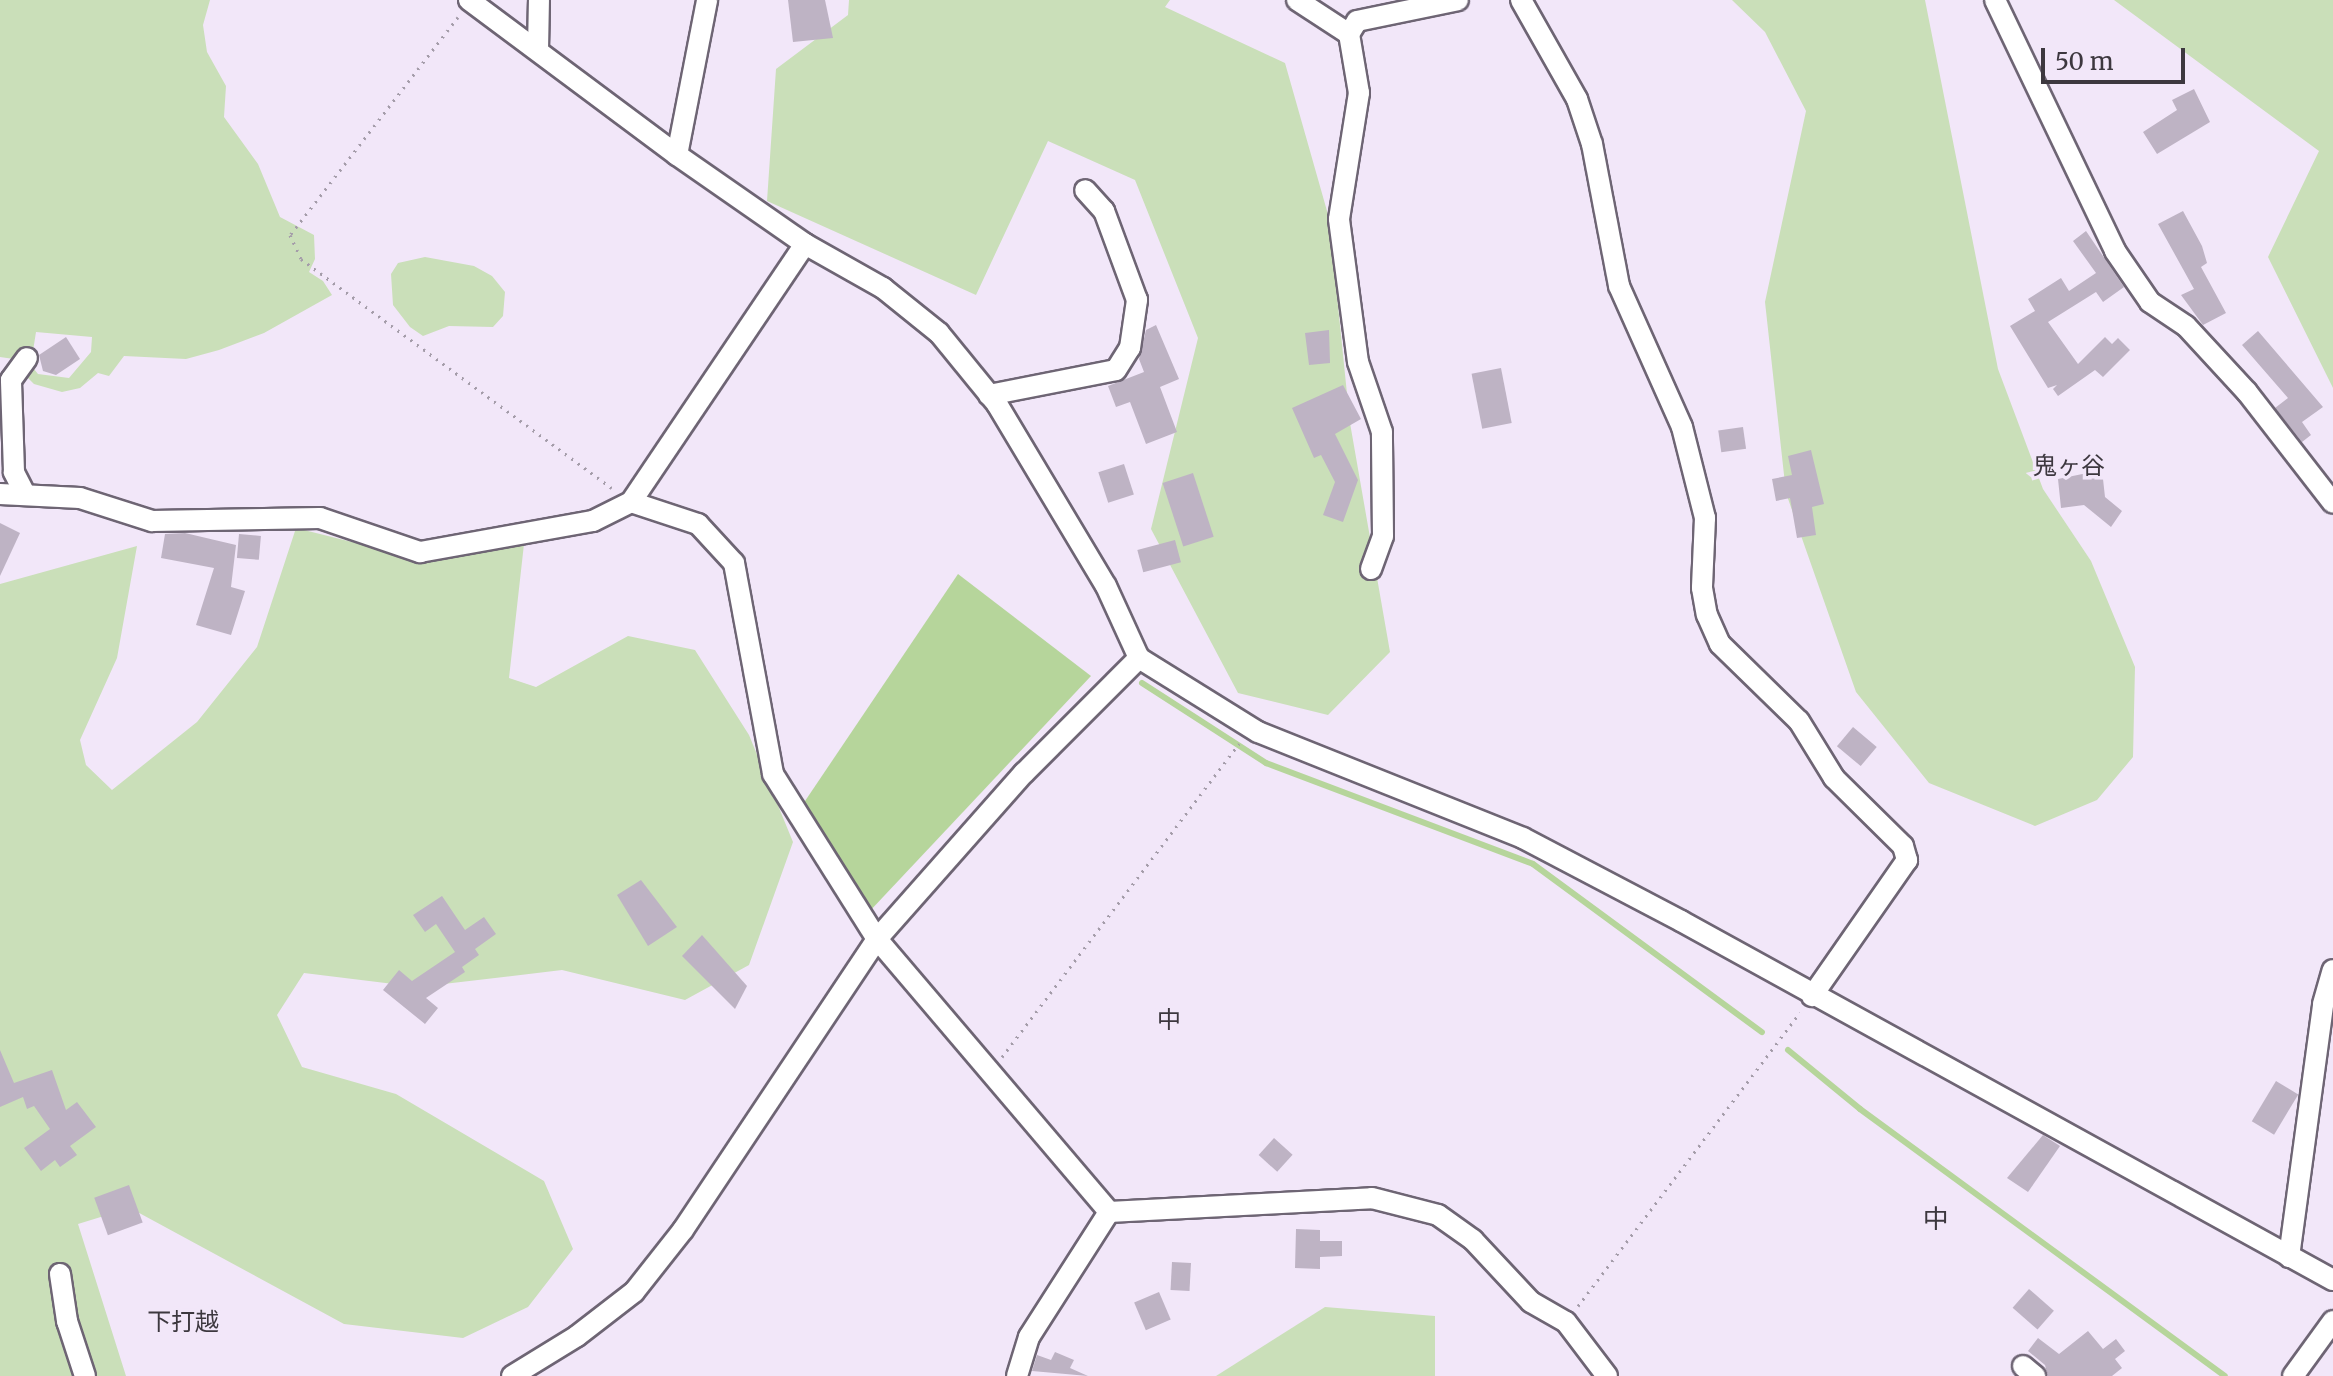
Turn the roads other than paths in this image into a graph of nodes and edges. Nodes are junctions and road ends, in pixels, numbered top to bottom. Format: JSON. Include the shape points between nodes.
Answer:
{"nodes":[{"id":1,"x":470,"y":0,"type":"edge"},
{"id":2,"x":539,"y":0,"type":"edge"},
{"id":3,"x":707,"y":0,"type":"edge"},
{"id":4,"x":1297,"y":0,"type":"edge"},
{"id":5,"x":1458,"y":0,"type":"edge"},
{"id":6,"x":1521,"y":0,"type":"edge"},
{"id":7,"x":1995,"y":0,"type":"edge"},
{"id":8,"x":1349,"y":34,"type":"junction"},
{"id":9,"x":538,"y":50,"type":"junction"},
{"id":10,"x":677,"y":155,"type":"junction"},
{"id":11,"x":1085,"y":190,"type":"dead end"},
{"id":12,"x":805,"y":244,"type":"junction"},
{"id":13,"x":27,"y":358,"type":"dead end"},
{"id":14,"x":989,"y":395,"type":"junction"},
{"id":15,"x":0,"y":494,"type":"edge"},
{"id":16,"x":25,"y":494,"type":"junction"},
{"id":17,"x":631,"y":502,"type":"junction"},
{"id":18,"x":2333,"y":503,"type":"edge"},
{"id":19,"x":1371,"y":569,"type":"dead end"},
{"id":20,"x":1139,"y":658,"type":"junction"},
{"id":21,"x":877,"y":939,"type":"junction"},
{"id":22,"x":2333,"y":970,"type":"edge"},
{"id":23,"x":1812,"y":996,"type":"junction"},
{"id":24,"x":1109,"y":1212,"type":"junction"},
{"id":25,"x":2289,"y":1257,"type":"junction"},
{"id":26,"x":60,"y":1274,"type":"dead end"},
{"id":27,"x":2333,"y":1280,"type":"edge"},
{"id":28,"x":2333,"y":1321,"type":"edge"},
{"id":29,"x":85,"y":1376,"type":"edge"},
{"id":30,"x":512,"y":1376,"type":"edge"},
{"id":31,"x":1017,"y":1376,"type":"edge"},
{"id":32,"x":1607,"y":1376,"type":"edge"},
{"id":33,"x":2293,"y":1376,"type":"edge"}],
"edges":[{"from":1,"to":9,"type":"street"},
{"from":2,"to":9,"type":"street"},
{"from":3,"to":10,"type":"street"},
{"from":4,"to":8,"type":"street"},
{"from":5,"to":8,"type":"street","via":[[1357,21]]},
{"from":6,"to":23,"type":"street","via":[[1577,99],[1592,144],[1619,286],[1682,427],[1705,518],[1702,588],[1720,644],[1799,721],[1834,778],[1903,846],[1907,860]]},
{"from":7,"to":18,"type":"street","via":[[2115,251],[2150,302],[2186,326],[2247,392]]},
{"from":8,"to":19,"type":"street","via":[[1359,93],[1339,219],[1358,362],[1382,432],[1383,536]]},
{"from":9,"to":10,"type":"street"},
{"from":10,"to":12,"type":"street"},
{"from":11,"to":14,"type":"street","via":[[1104,211],[1137,300],[1130,348],[1116,370]]},
{"from":12,"to":14,"type":"street","via":[[883,288],[939,333]]},
{"from":12,"to":17,"type":"street"},
{"from":13,"to":16,"type":"street","via":[[11,380],[14,472]]},
{"from":14,"to":20,"type":"street","via":[[1106,586]]},
{"from":15,"to":16,"type":"street"},
{"from":16,"to":17,"type":"street","via":[[80,498],[152,521],[320,518],[420,552],[593,521]]},
{"from":17,"to":21,"type":"street","via":[[698,524],[734,563],[773,774]]},
{"from":20,"to":21,"type":"street","via":[[1063,732]]},
{"from":20,"to":23,"type":"street","via":[[1258,732],[1523,838]]},
{"from":21,"to":24,"type":"street"},
{"from":21,"to":30,"type":"street","via":[[683,1230],[634,1292]]},
{"from":22,"to":25,"type":"street","via":[[2323,1004]]},
{"from":23,"to":25,"type":"street"},
{"from":24,"to":31,"type":"street","via":[[1029,1337]]},
{"from":24,"to":32,"type":"street","via":[[1372,1198],[1438,1215],[1473,1240],[1531,1302],[1566,1322]]},
{"from":25,"to":27,"type":"street"},
{"from":26,"to":29,"type":"street","via":[[67,1321]]},
{"from":28,"to":33,"type":"street"}]}
